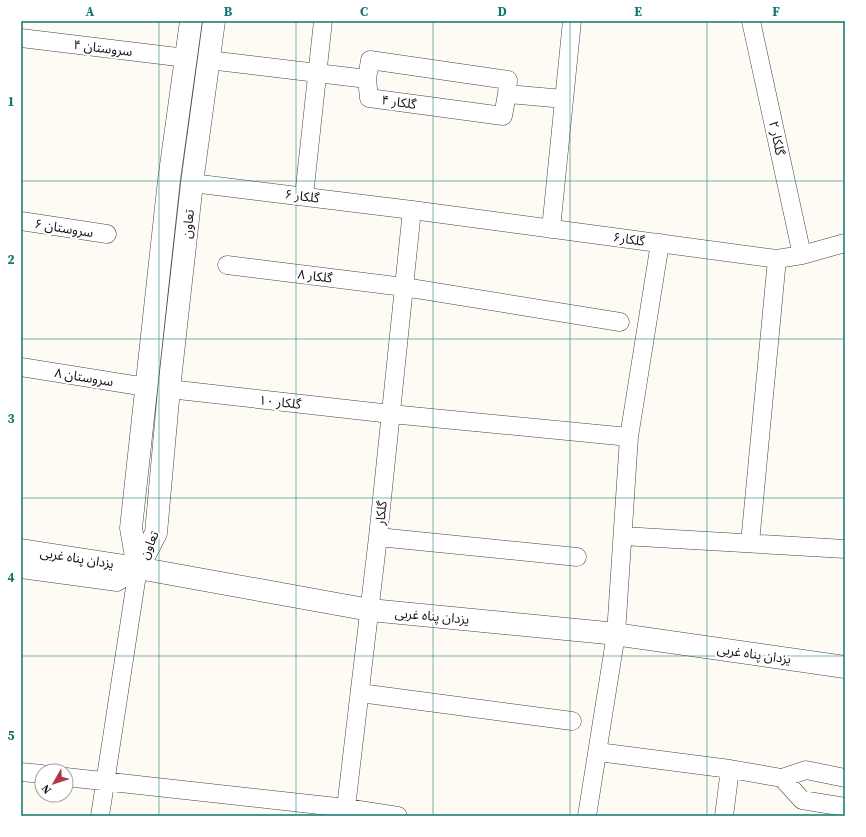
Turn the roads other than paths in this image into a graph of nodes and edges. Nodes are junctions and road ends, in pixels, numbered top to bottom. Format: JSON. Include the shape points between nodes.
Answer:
{"nodes":[{"id":1,"x":191,"y":21,"type":"edge"},
{"id":2,"x":214,"y":21,"type":"edge"},
{"id":3,"x":323,"y":21,"type":"edge"},
{"id":4,"x":572,"y":21,"type":"edge"},
{"id":5,"x":752,"y":21,"type":"edge"},
{"id":6,"x":21,"y":38,"type":"edge"},
{"id":7,"x":186,"y":58,"type":"junction"},
{"id":8,"x":209,"y":60,"type":"junction"},
{"id":9,"x":318,"y":73,"type":"junction"},
{"id":10,"x":367,"y":79,"type":"junction"},
{"id":11,"x":507,"y":94,"type":"junction"},
{"id":12,"x":564,"y":99,"type":"junction"},
{"id":13,"x":192,"y":183,"type":"junction"},
{"id":14,"x":304,"y":196,"type":"junction"},
{"id":15,"x":412,"y":210,"type":"junction"},
{"id":16,"x":21,"y":221,"type":"edge"},
{"id":17,"x":551,"y":229,"type":"junction"},
{"id":18,"x":107,"y":234,"type":"dead end"},
{"id":19,"x":660,"y":243,"type":"junction"},
{"id":20,"x":845,"y":243,"type":"edge"},
{"id":21,"x":802,"y":255,"type":"junction"},
{"id":22,"x":777,"y":259,"type":"junction"},
{"id":23,"x":227,"y":265,"type":"dead end"},
{"id":24,"x":404,"y":287,"type":"junction"},
{"id":25,"x":620,"y":322,"type":"dead end"},
{"id":26,"x":21,"y":367,"type":"edge"},
{"id":27,"x":146,"y":387,"type":"junction"},
{"id":28,"x":169,"y":389,"type":"junction"},
{"id":29,"x":391,"y":414,"type":"junction"},
{"id":30,"x":629,"y":437,"type":"junction"},
{"id":31,"x":137,"y":480,"type":"junction"},
{"id":32,"x":161,"y":485,"type":"junction"},
{"id":33,"x":623,"y":536,"type":"junction"},
{"id":34,"x":378,"y":537,"type":"junction"},
{"id":35,"x":750,"y":543,"type":"junction"},
{"id":36,"x":845,"y":549,"type":"edge"},
{"id":37,"x":21,"y":550,"type":"edge"},
{"id":38,"x":577,"y":557,"type":"dead end"},
{"id":39,"x":138,"y":568,"type":"junction"},
{"id":40,"x":21,"y":569,"type":"edge"},
{"id":41,"x":370,"y":610,"type":"junction"},
{"id":42,"x":616,"y":634,"type":"junction"},
{"id":43,"x":845,"y":667,"type":"edge"},
{"id":44,"x":360,"y":693,"type":"junction"},
{"id":45,"x":572,"y":722,"type":"dead end"},
{"id":46,"x":598,"y":752,"type":"junction"},
{"id":47,"x":730,"y":769,"type":"junction"},
{"id":48,"x":21,"y":772,"type":"edge"},
{"id":49,"x":34,"y":773,"type":"edge"},
{"id":50,"x":74,"y":778,"type":"edge"},
{"id":51,"x":782,"y":778,"type":"junction"},
{"id":52,"x":845,"y":778,"type":"edge"},
{"id":53,"x":106,"y":781,"type":"junction"},
{"id":54,"x":845,"y":807,"type":"edge"},
{"id":55,"x":346,"y":812,"type":"edge"},
{"id":56,"x":100,"y":816,"type":"edge"},
{"id":57,"x":398,"y":816,"type":"edge"},
{"id":58,"x":587,"y":816,"type":"edge"},
{"id":59,"x":724,"y":816,"type":"edge"}],
"edges":[{"from":1,"to":7,"type":"street","name":"تعاون"},
{"from":2,"to":8,"type":"street","name":"تعاون"},
{"from":3,"to":9,"type":"street"},
{"from":4,"to":12,"type":"street"},
{"from":5,"to":21,"type":"street","name":"گلکار ۲"},
{"from":6,"to":7,"type":"street","name":"سروستان ۴"},
{"from":7,"to":27,"type":"street","name":"تعاون","via":[[169,180]]},
{"from":8,"to":9,"type":"street"},
{"from":8,"to":13,"type":"street","name":"تعاون"},
{"from":9,"to":10,"type":"street"},
{"from":9,"to":14,"type":"street"},
{"from":10,"to":11,"type":"street","via":[[370,60],[508,80]]},
{"from":10,"to":11,"type":"street","name":"گلکار ۴","via":[[369,98],[503,116]]},
{"from":11,"to":12,"type":"street"},
{"from":12,"to":17,"type":"street"},
{"from":13,"to":14,"type":"street","name":"گلکار ۶"},
{"from":13,"to":28,"type":"street","name":"تعاون"},
{"from":14,"to":15,"type":"street","name":"گلکار ۶"},
{"from":15,"to":17,"type":"street","name":"گلکار۶"},
{"from":15,"to":24,"type":"street","name":"گلکار"},
{"from":16,"to":18,"type":"street","name":"سروستان ۶"},
{"from":17,"to":19,"type":"street","name":"گلکار۶"},
{"from":19,"to":22,"type":"street","name":"گلکار۶"},
{"from":19,"to":30,"type":"street"},
{"from":20,"to":21,"type":"street","name":"گلکار۶"},
{"from":21,"to":22,"type":"street","name":"گلکار۶"},
{"from":22,"to":35,"type":"street"},
{"from":23,"to":24,"type":"street","name":"گلکار ۸"},
{"from":24,"to":25,"type":"street","name":"گلکار ۸"},
{"from":24,"to":29,"type":"street","name":"گلکار"},
{"from":26,"to":27,"type":"street","name":"سروستان ۸"},
{"from":27,"to":31,"type":"street","name":"تعاون"},
{"from":28,"to":29,"type":"street","name":"گلکار ۱۰"},
{"from":28,"to":32,"type":"street","name":"تعاون"},
{"from":29,"to":30,"type":"street","name":"گلکار ۱۰"},
{"from":29,"to":34,"type":"street","name":"گلکار"},
{"from":30,"to":33,"type":"street"},
{"from":31,"to":32,"type":"street","via":[[139,486],[149,491]]},
{"from":31,"to":39,"type":"street","name":"تعاون","via":[[131,528]]},
{"from":32,"to":39,"type":"street","name":"تعاون","via":[[156,533]]},
{"from":33,"to":35,"type":"street"},
{"from":33,"to":42,"type":"street"},
{"from":34,"to":38,"type":"street"},
{"from":34,"to":41,"type":"street","name":"گلکار"},
{"from":35,"to":36,"type":"street"},
{"from":37,"to":39,"type":"street","name":"یزدان پناه غربی"},
{"from":39,"to":40,"type":"street","via":[[117,582]]},
{"from":39,"to":41,"type":"street","name":"یزدان پناه غربی"},
{"from":39,"to":53,"type":"street"},
{"from":41,"to":42,"type":"street","name":"یزدان پناه غربی"},
{"from":41,"to":44,"type":"street","name":"گلکار"},
{"from":42,"to":43,"type":"street","name":"یزدان پناه غربی"},
{"from":42,"to":46,"type":"street"},
{"from":44,"to":45,"type":"street"},
{"from":44,"to":55,"type":"street","name":"گلکار"},
{"from":46,"to":47,"type":"street"},
{"from":46,"to":58,"type":"street"},
{"from":47,"to":51,"type":"street"},
{"from":47,"to":59,"type":"street"},
{"from":48,"to":49,"type":"street"},
{"from":50,"to":53,"type":"street"},
{"from":51,"to":52,"type":"street","via":[[806,770]]},
{"from":51,"to":54,"type":"street","via":[[802,800]]},
{"from":53,"to":55,"type":"street"},
{"from":53,"to":56,"type":"street"},
{"from":55,"to":57,"type":"street"}]}
